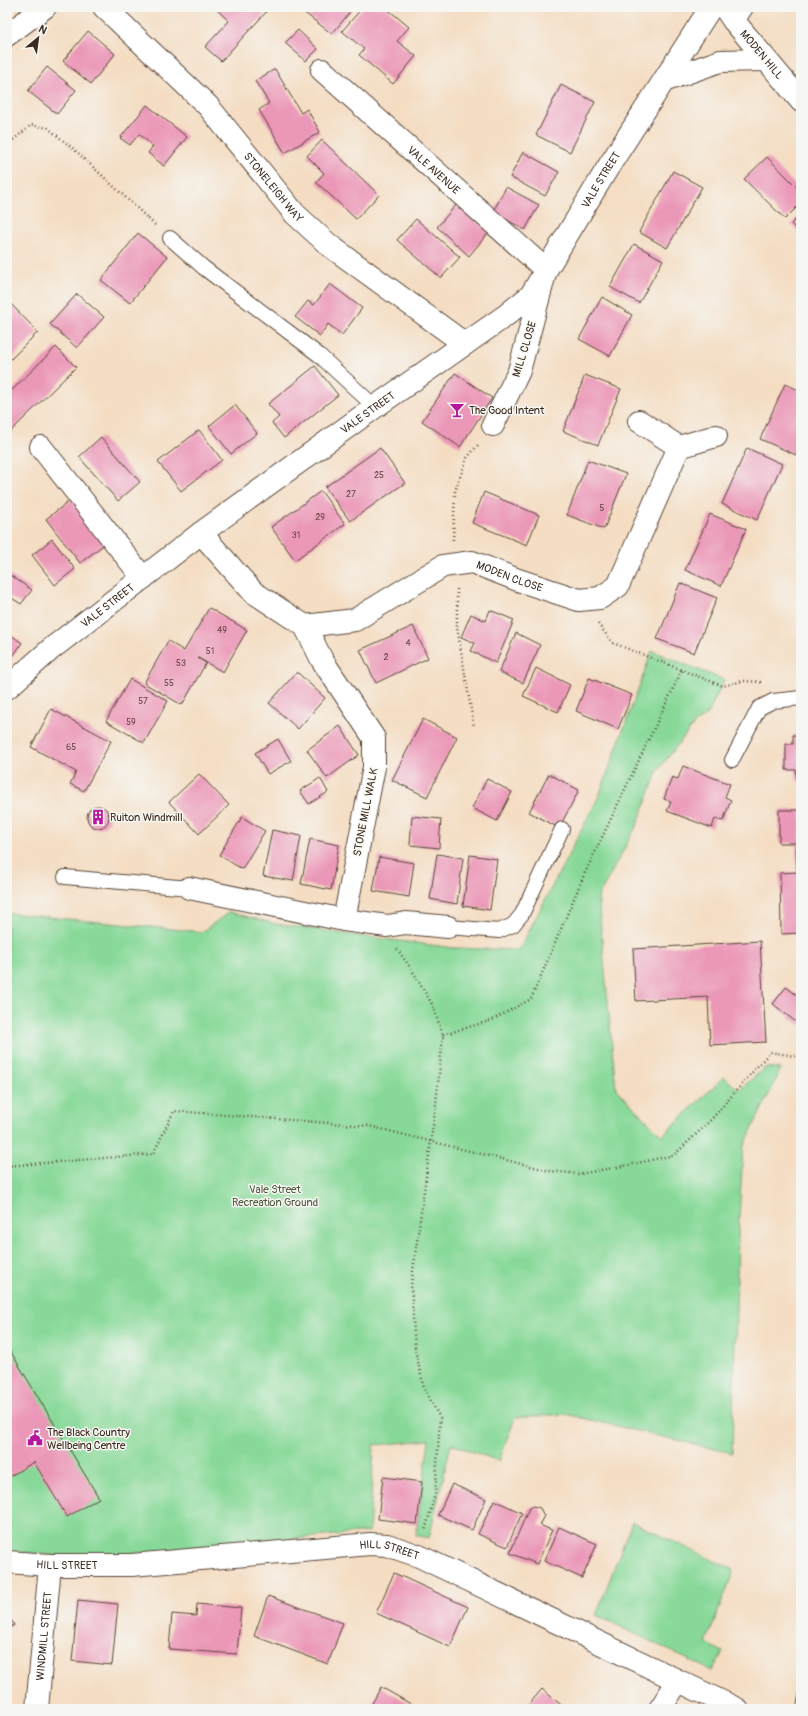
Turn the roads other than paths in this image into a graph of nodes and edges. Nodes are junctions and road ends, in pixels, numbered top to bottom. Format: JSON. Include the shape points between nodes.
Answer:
{"nodes":[{"id":1,"x":44,"y":7,"type":"edge"},
{"id":2,"x":104,"y":7,"type":"edge"},
{"id":3,"x":712,"y":7,"type":"edge"},
{"id":4,"x":733,"y":11,"type":"edge"},
{"id":5,"x":7,"y":36,"type":"edge"},
{"id":6,"x":765,"y":60,"type":"junction"},
{"id":7,"x":322,"y":70,"type":"dead end"},
{"id":8,"x":664,"y":81,"type":"junction"},
{"id":9,"x":801,"y":101,"type":"edge"},
{"id":10,"x":170,"y":238,"type":"road end"},
{"id":11,"x":546,"y":270,"type":"junction"},
{"id":12,"x":465,"y":344,"type":"junction"},
{"id":13,"x":375,"y":407,"type":"junction"},
{"id":14,"x":639,"y":421,"type":"dead end"},
{"id":15,"x":493,"y":425,"type":"dead end"},
{"id":16,"x":716,"y":436,"type":"dead end"},
{"id":17,"x":41,"y":447,"type":"dead end"},
{"id":18,"x":679,"y":447,"type":"junction"},
{"id":19,"x":201,"y":533,"type":"junction"},
{"id":20,"x":143,"y":578,"type":"junction"},
{"id":21,"x":305,"y":626,"type":"junction"},
{"id":22,"x":7,"y":688,"type":"edge"},
{"id":23,"x":801,"y":698,"type":"edge"},
{"id":24,"x":732,"y":760,"type":"dead end"},
{"id":25,"x":562,"y":829,"type":"dead end"},
{"id":26,"x":65,"y":878,"type":"dead end"},
{"id":27,"x":189,"y":888,"type":"joint"},
{"id":28,"x":344,"y":920,"type":"junction"},
{"id":29,"x":448,"y":928,"type":"joint"},
{"id":30,"x":7,"y":1562,"type":"edge"},
{"id":31,"x":50,"y":1564,"type":"junction"},
{"id":32,"x":678,"y":1681,"type":"junction"},
{"id":33,"x":37,"y":1709,"type":"edge"},
{"id":34,"x":660,"y":1709,"type":"edge"},
{"id":35,"x":737,"y":1709,"type":"edge"}],
"edges":[{"from":1,"to":5,"type":"street"},
{"from":2,"to":12,"type":"street","name":"STONELEIGH WAY","via":[[208,106],[295,214],[329,245]]},
{"from":3,"to":8,"type":"street","name":"VALE STREET"},
{"from":4,"to":6,"type":"street","name":"MODEN HILL"},
{"from":6,"to":8,"type":"street","via":[[720,61]]},
{"from":6,"to":9,"type":"street","name":"MODEN HILL"},
{"from":7,"to":11,"type":"street","name":"VALE AVENUE"},
{"from":8,"to":11,"type":"street","name":"VALE STREET"},
{"from":10,"to":13,"type":"lane","via":[[204,268],[319,355]]},
{"from":11,"to":12,"type":"street","name":"VALE STREET","via":[[531,295]]},
{"from":11,"to":15,"type":"street","name":"MILL CLOSE","via":[[519,371]]},
{"from":12,"to":13,"type":"street","name":"VALE STREET"},
{"from":13,"to":19,"type":"street","name":"VALE STREET"},
{"from":14,"to":18,"type":"street"},
{"from":16,"to":18,"type":"street"},
{"from":17,"to":20,"type":"street"},
{"from":18,"to":21,"type":"street","name":"MODEN CLOSE","via":[[618,586],[600,598],[579,600],[472,562],[443,566],[355,620]]},
{"from":19,"to":20,"type":"street","name":"VALE STREET"},
{"from":19,"to":21,"type":"street","via":[[253,592]]},
{"from":20,"to":22,"type":"street","name":"VALE STREET","via":[[51,649]]},
{"from":21,"to":28,"type":"street","name":"STONE MILL WALK","via":[[322,660],[374,738],[374,767]]},
{"from":23,"to":24,"type":"lane","via":[[773,700],[759,708]]},
{"from":25,"to":29,"type":"lane","via":[[522,914],[513,925],[498,931]]},
{"from":26,"to":27,"type":"lane"},
{"from":27,"to":28,"type":"street"},
{"from":28,"to":29,"type":"street","via":[[387,926],[406,923]]},
{"from":30,"to":31,"type":"street","name":"HILL STREET"},
{"from":31,"to":32,"type":"street","name":"HILL STREET","via":[[132,1565],[370,1544],[387,1545],[419,1556]]},
{"from":31,"to":33,"type":"street","name":"WINDMILL STREET"},
{"from":32,"to":34,"type":"street"},
{"from":32,"to":35,"type":"street","name":"HILL STREET"}]}
